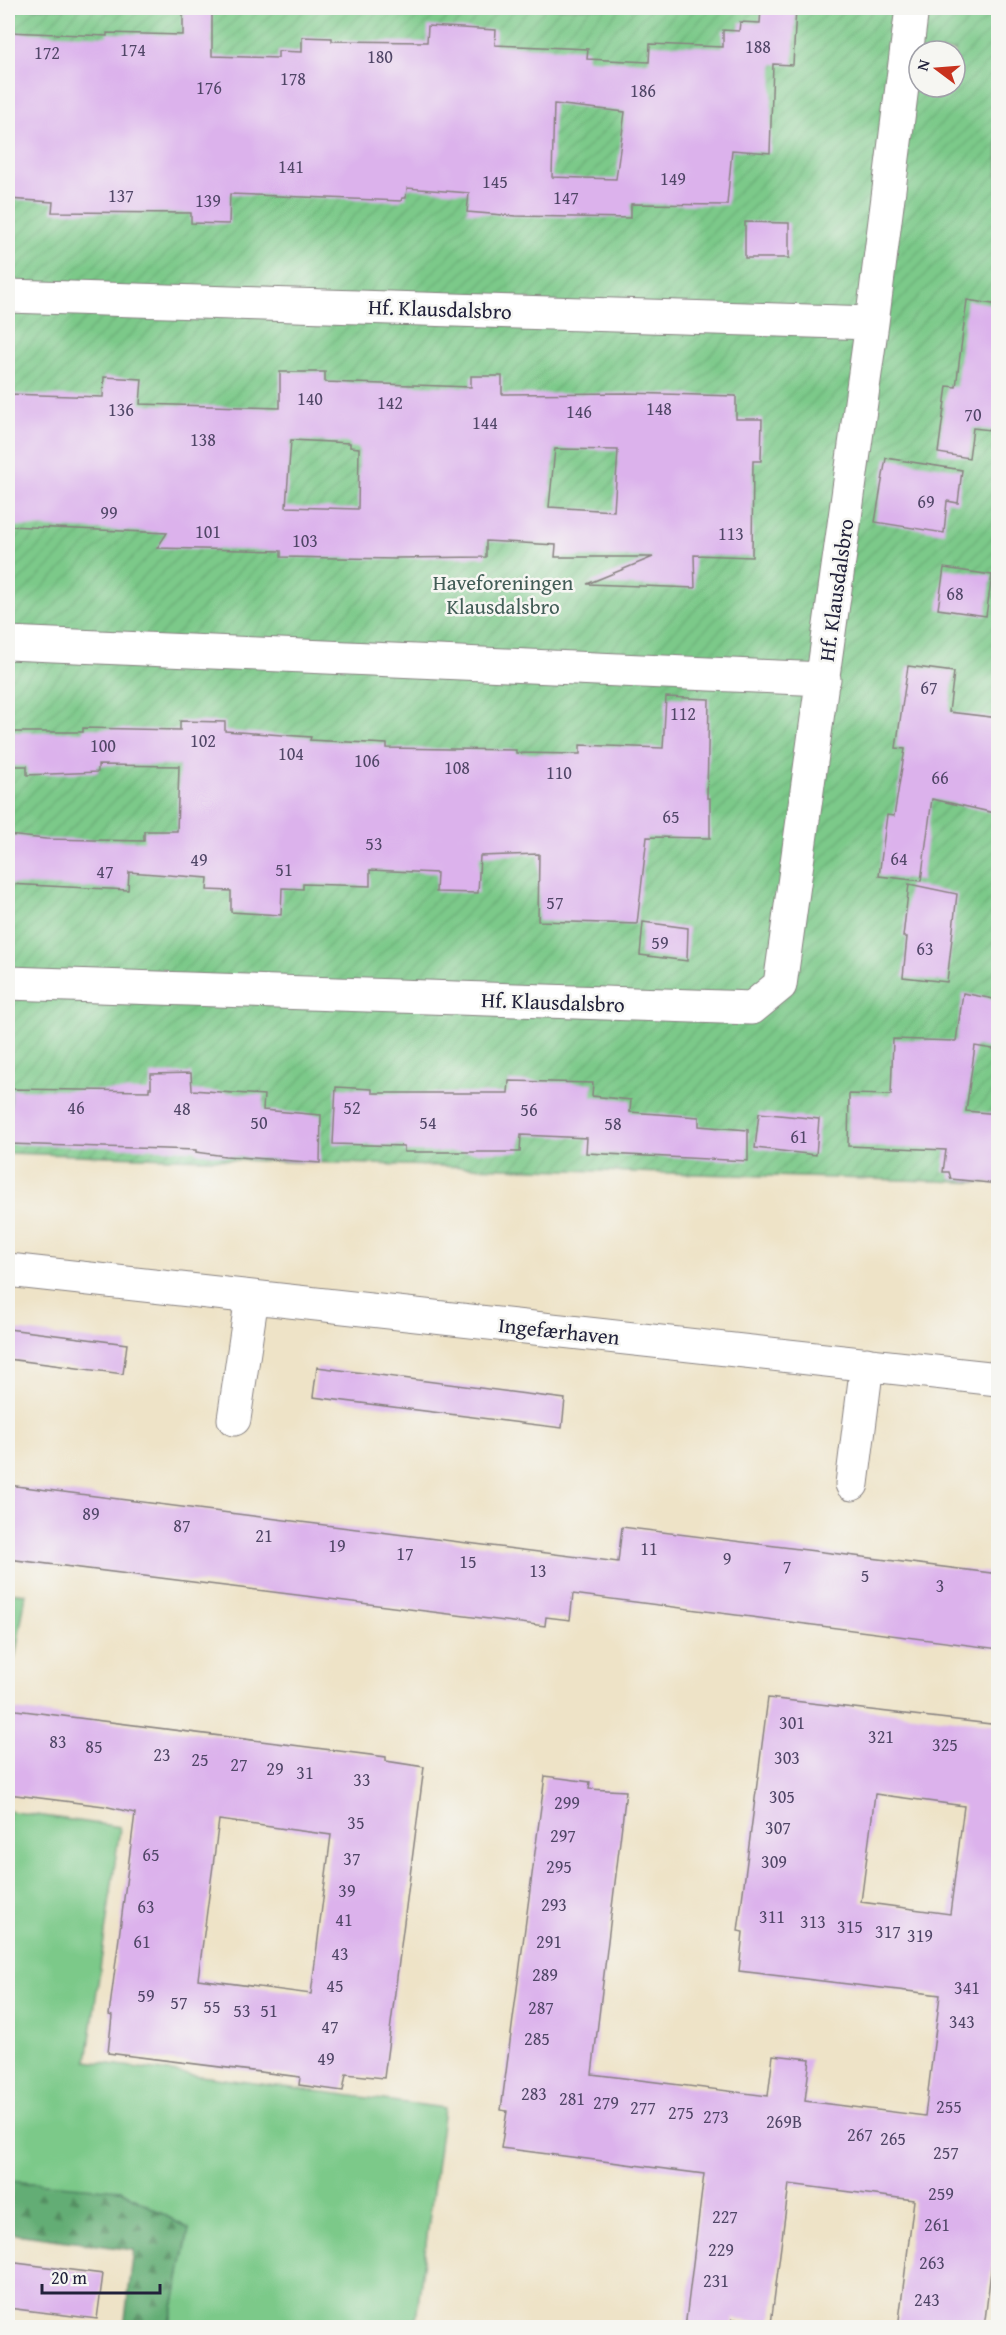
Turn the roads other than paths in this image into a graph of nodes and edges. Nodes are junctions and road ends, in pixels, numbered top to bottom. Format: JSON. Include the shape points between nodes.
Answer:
{"nodes":[{"id":1,"x":912,"y":8,"type":"edge"},
{"id":2,"x":8,"y":296,"type":"edge"},
{"id":3,"x":873,"y":323,"type":"junction"},
{"id":4,"x":8,"y":643,"type":"edge"},
{"id":5,"x":824,"y":678,"type":"junction"},
{"id":6,"x":8,"y":983,"type":"edge"},
{"id":7,"x":8,"y":1270,"type":"edge"},
{"id":8,"x":252,"y":1298,"type":"junction"},
{"id":9,"x":867,"y":1364,"type":"junction"},
{"id":10,"x":999,"y":1379,"type":"edge"},
{"id":11,"x":234,"y":1419,"type":"dead end"},
{"id":12,"x":852,"y":1484,"type":"dead end"}],
"edges":[{"from":1,"to":3,"type":"street","name":"Hf. Klausdalsbro"},
{"from":2,"to":3,"type":"street","name":"Hf. Klausdalsbro"},
{"from":3,"to":5,"type":"street","name":"Hf. Klausdalsbro"},
{"from":4,"to":5,"type":"street","name":"Hf. Klausdalsbro"},
{"from":5,"to":6,"type":"street","name":"Hf. Klausdalsbro","via":[[780,985],[752,1008]]},
{"from":7,"to":8,"type":"street","name":"Ingefærhaven"},
{"from":8,"to":9,"type":"street","name":"Ingefærhaven"},
{"from":8,"to":11,"type":"street"},
{"from":9,"to":10,"type":"street","name":"Ingefærhaven"},
{"from":9,"to":12,"type":"street"}]}
